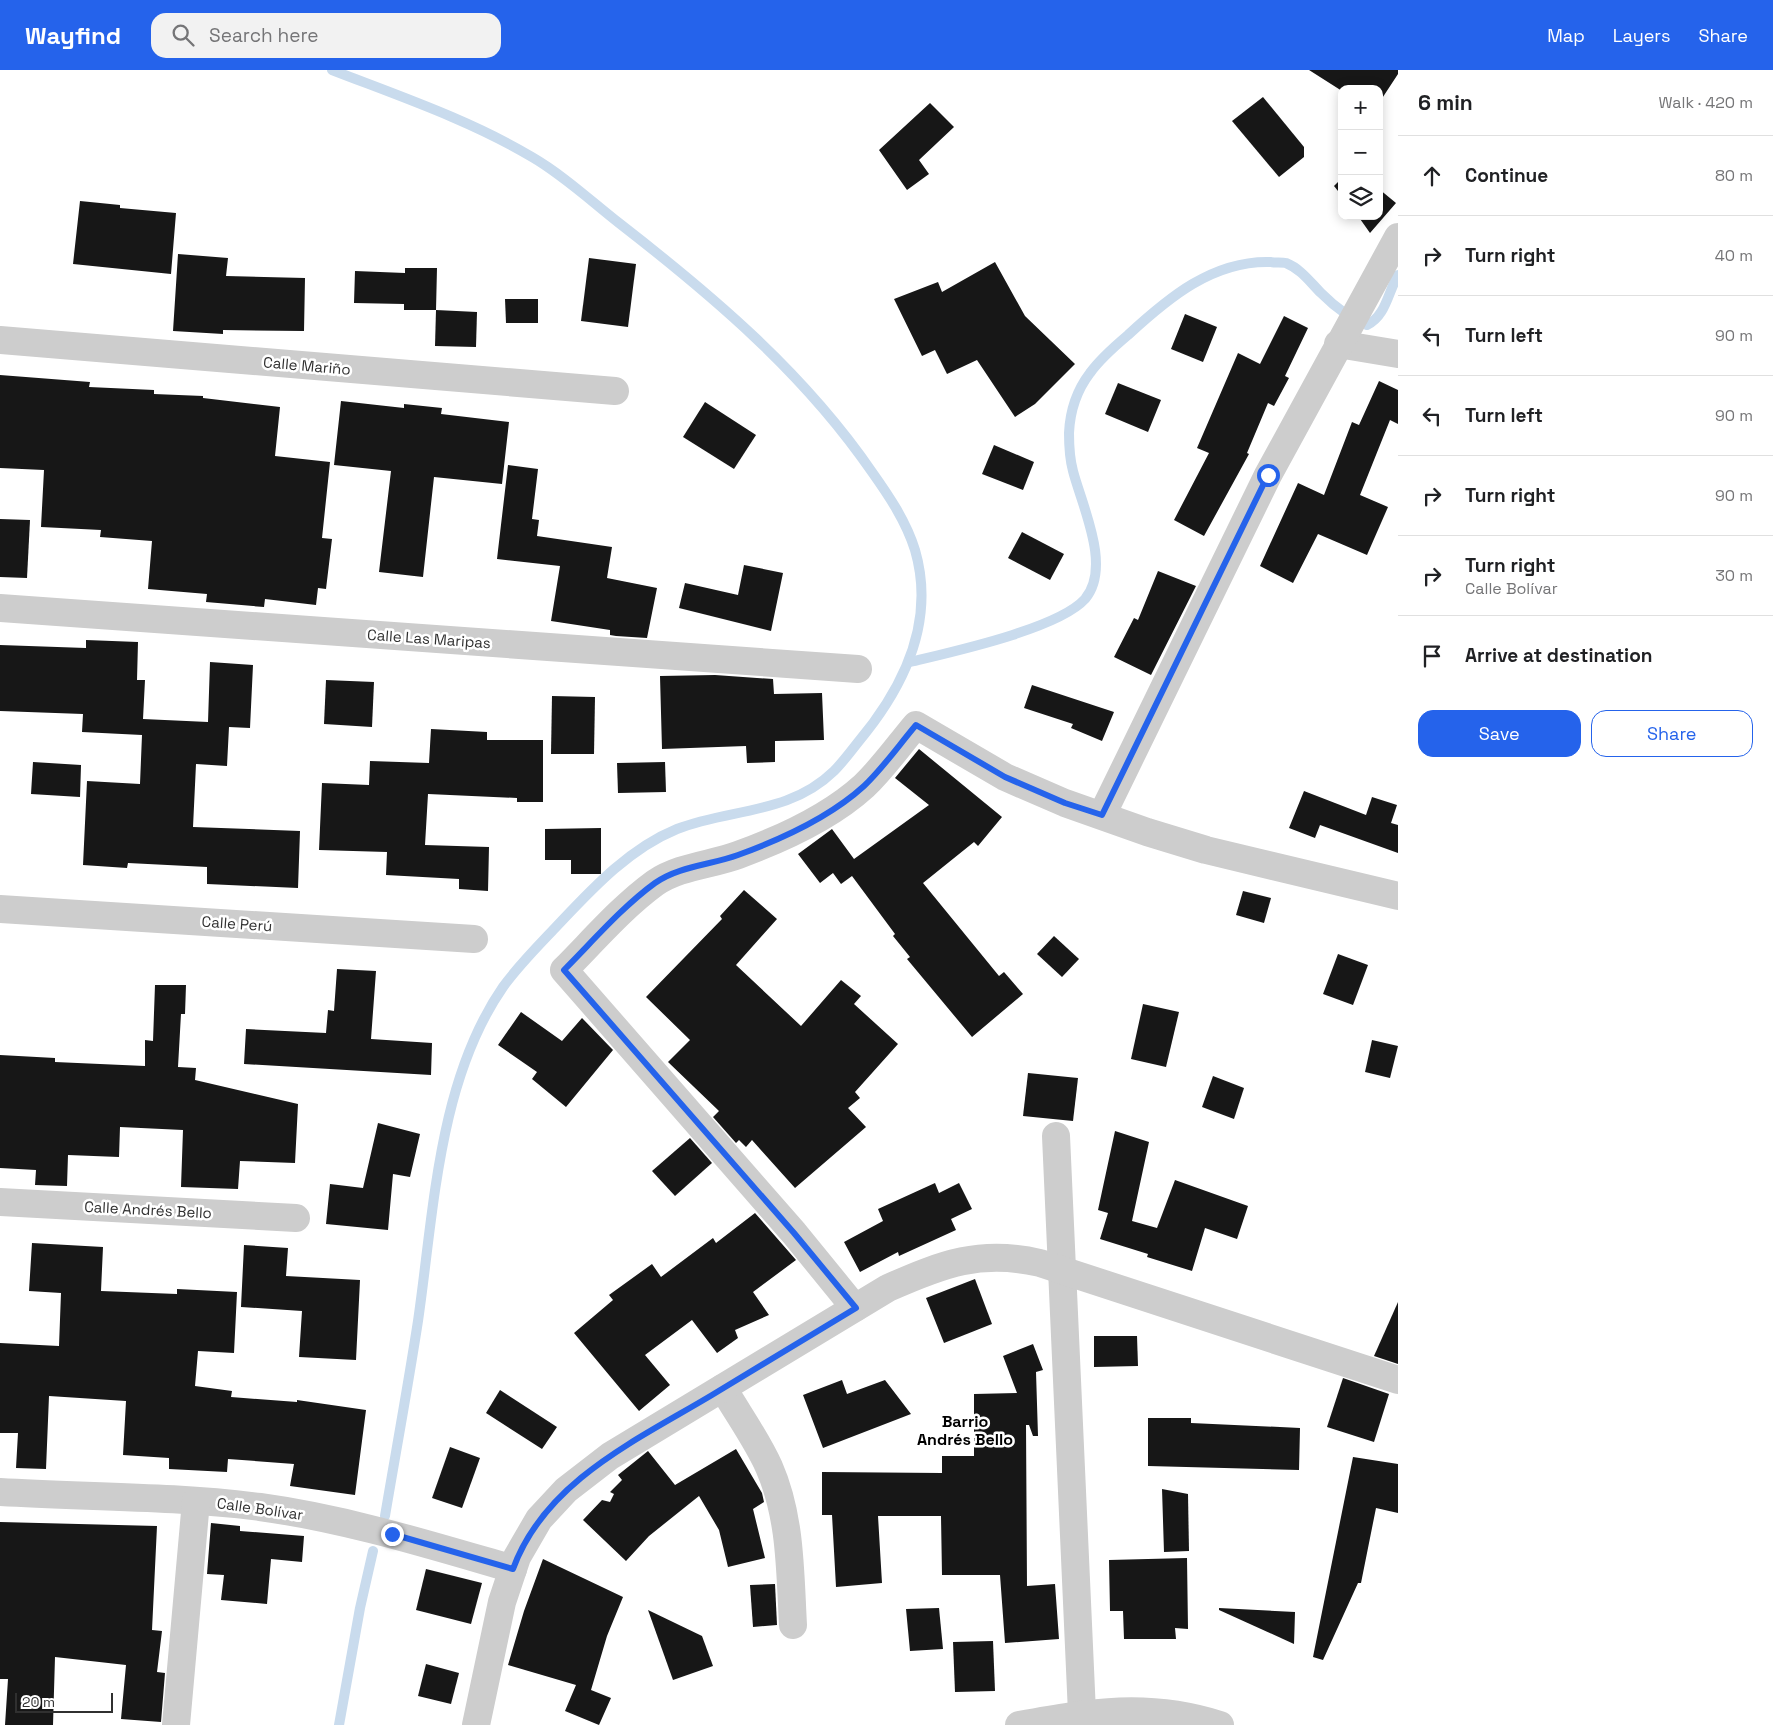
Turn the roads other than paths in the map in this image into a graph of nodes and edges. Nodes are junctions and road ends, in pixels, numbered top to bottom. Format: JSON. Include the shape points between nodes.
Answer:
{"nodes":[{"id":1,"x":1398,"y":238,"type":"edge"},
{"id":2,"x":0,"y":340,"type":"edge"},
{"id":3,"x":1338,"y":344,"type":"junction"},
{"id":4,"x":1398,"y":354,"type":"edge"},
{"id":5,"x":615,"y":391,"type":"dead end"},
{"id":6,"x":0,"y":608,"type":"edge"},
{"id":7,"x":858,"y":670,"type":"dead end"},
{"id":8,"x":1102,"y":815,"type":"junction"},
{"id":9,"x":1398,"y":896,"type":"edge"},
{"id":10,"x":0,"y":909,"type":"edge"},
{"id":11,"x":474,"y":939,"type":"dead end"},
{"id":12,"x":1056,"y":1136,"type":"dead end"},
{"id":13,"x":0,"y":1202,"type":"edge"},
{"id":14,"x":296,"y":1218,"type":"dead end"},
{"id":15,"x":1062,"y":1269,"type":"junction"},
{"id":16,"x":856,"y":1308,"type":"junction"},
{"id":17,"x":1398,"y":1380,"type":"edge"},
{"id":18,"x":723,"y":1388,"type":"junction"},
{"id":19,"x":0,"y":1492,"type":"edge"},
{"id":20,"x":196,"y":1501,"type":"junction"},
{"id":21,"x":513,"y":1569,"type":"junction"},
{"id":22,"x":793,"y":1625,"type":"dead end"},
{"id":23,"x":1082,"y":1713,"type":"junction"},
{"id":24,"x":176,"y":1725,"type":"edge"},
{"id":25,"x":476,"y":1725,"type":"edge"},
{"id":26,"x":1020,"y":1725,"type":"edge"},
{"id":27,"x":1220,"y":1725,"type":"edge"}],
"edges":[{"from":1,"to":3,"type":"street"},
{"from":2,"to":5,"type":"street","name":"Calle Mariño"},
{"from":3,"to":4,"type":"street"},
{"from":3,"to":8,"type":"street","via":[[1268,475]]},
{"from":6,"to":7,"type":"street","name":"Calle Las Maripas"},
{"from":8,"to":9,"type":"street","via":[[1206,850]]},
{"from":8,"to":16,"type":"street","via":[[1005,777],[916,725],[864,786],[839,806],[775,840],[736,856],[679,872],[656,883],[564,970]]},
{"from":10,"to":11,"type":"street","name":"Calle Perú"},
{"from":12,"to":15,"type":"street"},
{"from":13,"to":14,"type":"street","name":"Calle Andrés Bello"},
{"from":15,"to":16,"type":"street","via":[[1016,1257],[964,1261],[935,1267],[888,1288]]},
{"from":15,"to":17,"type":"street"},
{"from":15,"to":23,"type":"street"},
{"from":16,"to":18,"type":"street"},
{"from":18,"to":21,"type":"street","via":[[610,1456],[566,1490],[539,1518]]},
{"from":18,"to":22,"type":"street","via":[[769,1467],[778,1491],[788,1546]]},
{"from":19,"to":20,"type":"street","name":"Calle Bolívar"},
{"from":20,"to":21,"type":"street","name":"Calle Bolívar","via":[[324,1518]]},
{"from":20,"to":24,"type":"street"},
{"from":21,"to":25,"type":"street","via":[[502,1602]]},
{"from":23,"to":26,"type":"street"},
{"from":23,"to":27,"type":"street","via":[[1140,1710]]}]}
